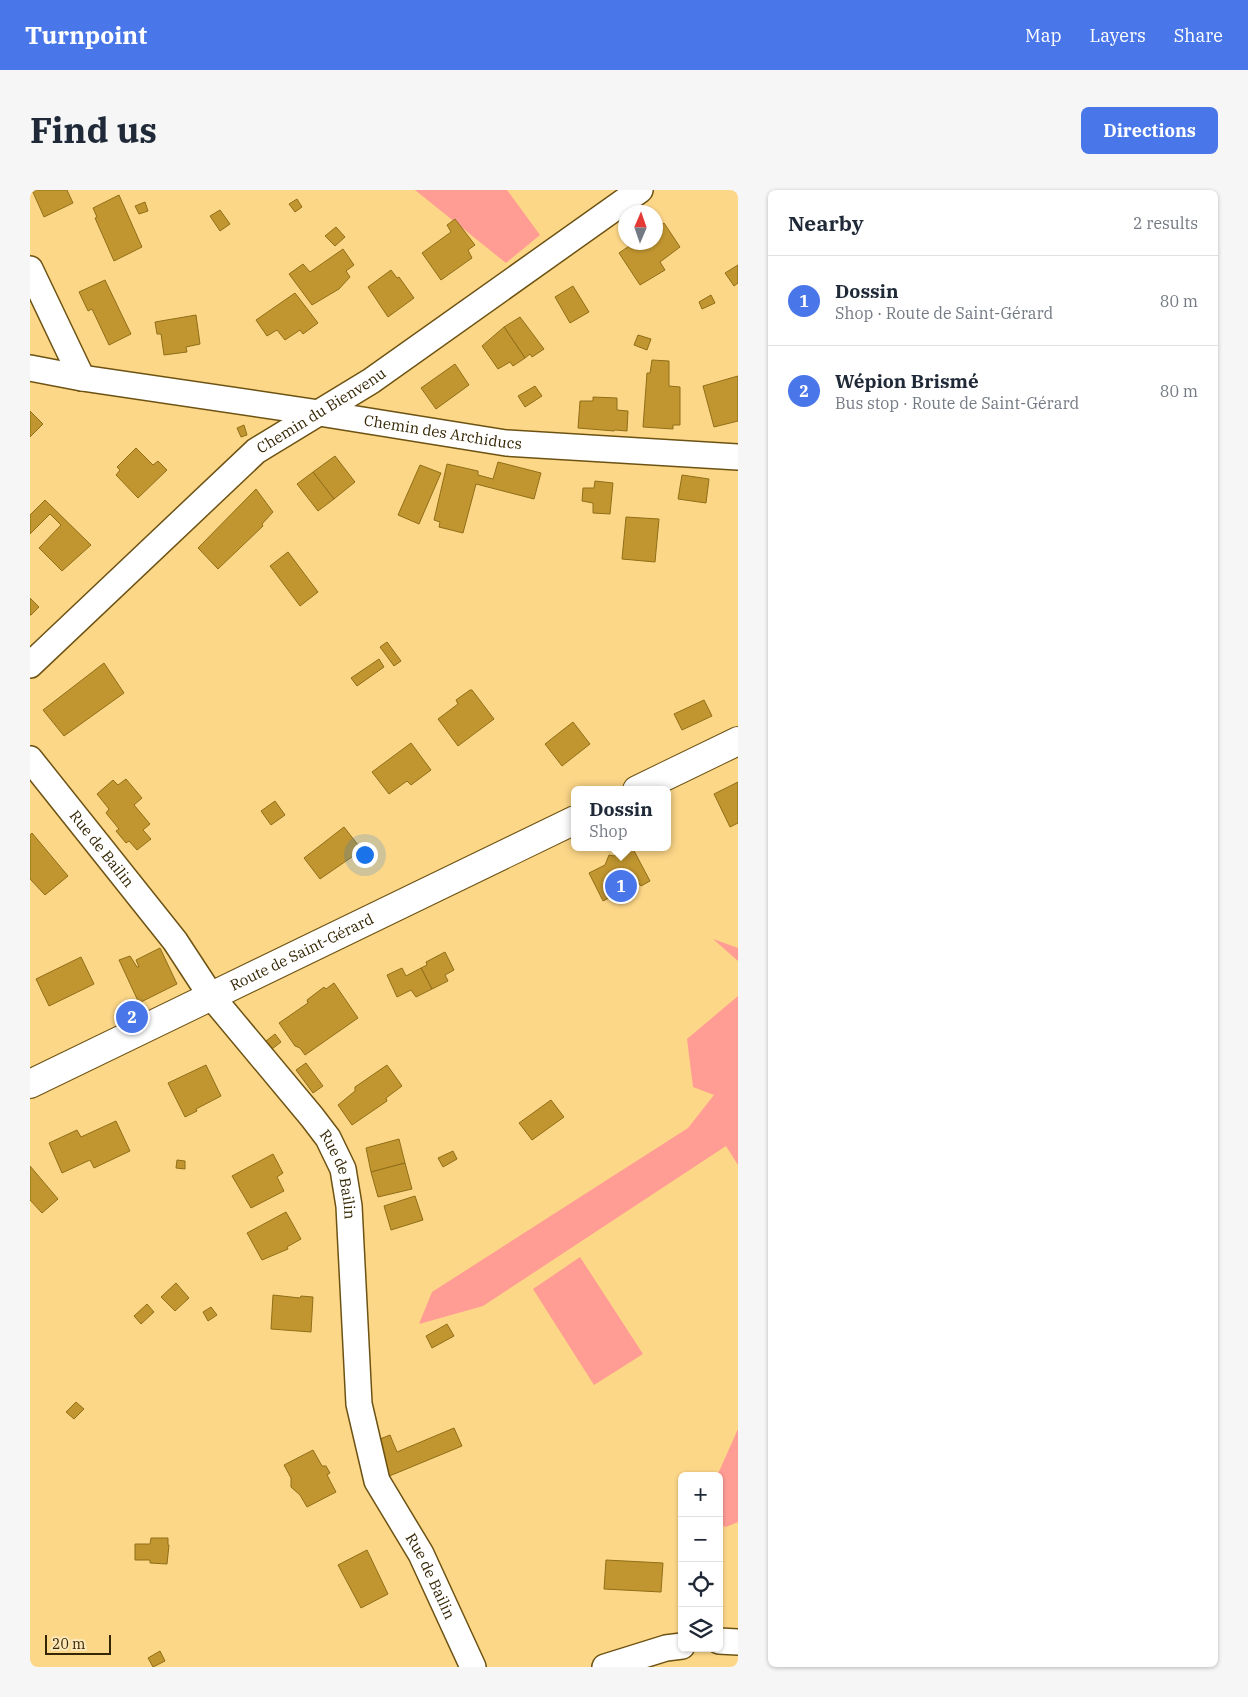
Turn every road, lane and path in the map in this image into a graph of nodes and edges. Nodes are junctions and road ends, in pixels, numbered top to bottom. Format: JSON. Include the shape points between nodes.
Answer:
{"nodes":[{"id":1,"x":640,"y":190,"type":"edge"},
{"id":2,"x":30,"y":269,"type":"edge"},
{"id":3,"x":30,"y":368,"type":"edge"},
{"id":4,"x":82,"y":378,"type":"junction"},
{"id":5,"x":319,"y":413,"type":"junction"},
{"id":6,"x":738,"y":457,"type":"edge"},
{"id":7,"x":30,"y":665,"type":"edge"},
{"id":8,"x":738,"y":741,"type":"edge"},
{"id":9,"x":30,"y":759,"type":"edge"},
{"id":10,"x":645,"y":786,"type":"edge"},
{"id":11,"x":571,"y":822,"type":"edge"},
{"id":12,"x":211,"y":996,"type":"junction"},
{"id":13,"x":30,"y":1084,"type":"edge"},
{"id":14,"x":723,"y":1641,"type":"edge"},
{"id":15,"x":738,"y":1642,"type":"edge"},
{"id":16,"x":678,"y":1646,"type":"edge"},
{"id":17,"x":473,"y":1667,"type":"edge"},
{"id":18,"x":605,"y":1667,"type":"edge"}],
"edges":[{"from":1,"to":5,"type":"street","name":"Chemin du Bienvenu","via":[[372,381]]},
{"from":2,"to":4,"type":"street"},
{"from":3,"to":4,"type":"street","name":"Chemin des Archiducs"},
{"from":4,"to":5,"type":"street","name":"Chemin des Archiducs"},
{"from":5,"to":6,"type":"street","name":"Chemin des Archiducs","via":[[506,442]]},
{"from":5,"to":7,"type":"street","name":"Chemin du Bienvenu","via":[[256,451]]},
{"from":8,"to":10,"type":"main road"},
{"from":9,"to":12,"type":"street","name":"Rue de Bailin","via":[[175,941]]},
{"from":11,"to":12,"type":"main road","name":"Route de Saint-Gérard"},
{"from":12,"to":13,"type":"main road","name":"Route de Saint-Gérard"},
{"from":12,"to":17,"type":"street","name":"Rue de Bailin","via":[[328,1138],[342,1169],[349,1206],[359,1404],[377,1480],[421,1554]]},
{"from":14,"to":15,"type":"street"},
{"from":16,"to":18,"type":"street"}]}
